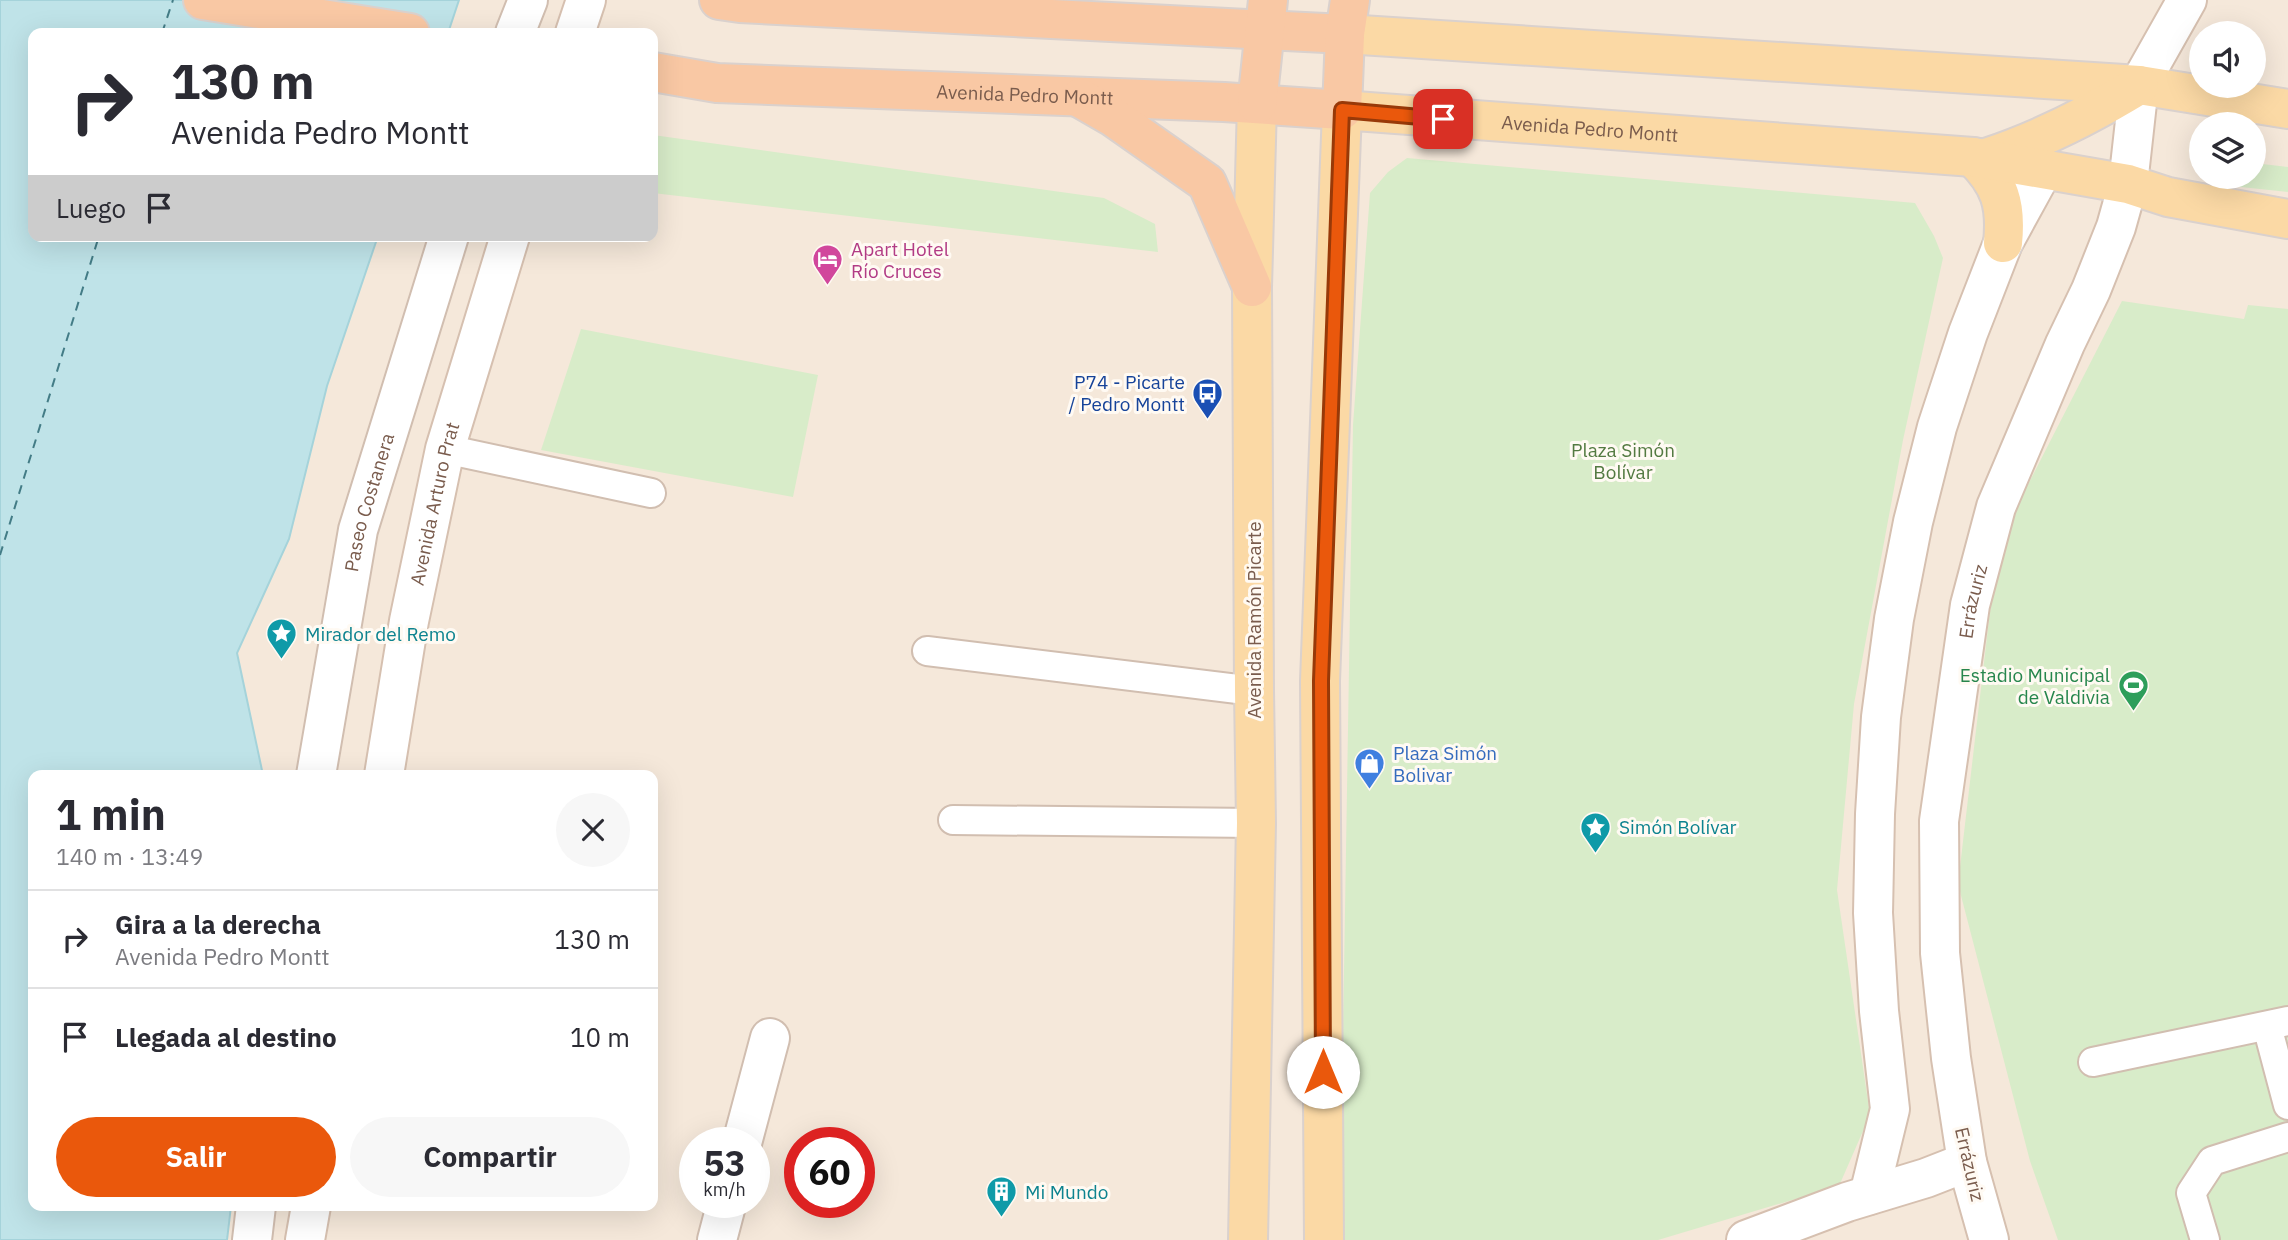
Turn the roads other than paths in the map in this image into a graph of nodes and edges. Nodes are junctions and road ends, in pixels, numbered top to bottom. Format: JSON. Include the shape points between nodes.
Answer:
{"nodes":[{"id":1,"x":203,"y":0,"type":"edge"},
{"id":2,"x":528,"y":0,"type":"edge"},
{"id":3,"x":586,"y":0,"type":"edge"},
{"id":4,"x":2187,"y":0,"type":"edge"},
{"id":5,"x":730,"y":2,"type":"edge"},
{"id":6,"x":1266,"y":15,"type":"edge"},
{"id":7,"x":1348,"y":17,"type":"edge"},
{"id":8,"x":379,"y":28,"type":"edge"},
{"id":9,"x":517,"y":28,"type":"edge"},
{"id":10,"x":577,"y":28,"type":"edge"},
{"id":11,"x":658,"y":73,"type":"edge"},
{"id":12,"x":2138,"y":85,"type":"junction"},
{"id":13,"x":1078,"y":97,"type":"junction"},
{"id":14,"x":1257,"y":104,"type":"junction"},
{"id":15,"x":1342,"y":110,"type":"junction"},
{"id":16,"x":2288,"y":110,"type":"edge"},
{"id":17,"x":1979,"y":158,"type":"junction"},
{"id":18,"x":2043,"y":170,"type":"junction"},
{"id":19,"x":2128,"y":184,"type":"junction"},
{"id":20,"x":2288,"y":219,"type":"edge"},
{"id":21,"x":447,"y":242,"type":"edge"},
{"id":22,"x":508,"y":242,"type":"edge"},
{"id":23,"x":2003,"y":243,"type":"junction"},
{"id":24,"x":1252,"y":287,"type":"junction"},
{"id":25,"x":445,"y":449,"type":"junction"},
{"id":26,"x":651,"y":493,"type":"dead end"},
{"id":27,"x":927,"y":651,"type":"dead end"},
{"id":28,"x":1254,"y":691,"type":"junction"},
{"id":29,"x":317,"y":770,"type":"edge"},
{"id":30,"x":385,"y":770,"type":"edge"},
{"id":31,"x":953,"y":820,"type":"dead end"},
{"id":32,"x":1256,"y":823,"type":"junction"},
{"id":33,"x":2277,"y":1024,"type":"edge"},
{"id":34,"x":769,"y":1038,"type":"dead end"},
{"id":35,"x":2093,"y":1062,"type":"dead end"},
{"id":36,"x":2288,"y":1105,"type":"edge"},
{"id":37,"x":746,"y":1127,"type":"edge"},
{"id":38,"x":2288,"y":1137,"type":"edge"},
{"id":39,"x":1967,"y":1162,"type":"junction"},
{"id":40,"x":1870,"y":1195,"type":"junction"},
{"id":41,"x":255,"y":1211,"type":"edge"},
{"id":42,"x":310,"y":1211,"type":"edge"},
{"id":43,"x":723,"y":1218,"type":"edge"},
{"id":44,"x":252,"y":1240,"type":"edge"},
{"id":45,"x":306,"y":1240,"type":"edge"},
{"id":46,"x":717,"y":1240,"type":"edge"},
{"id":47,"x":1248,"y":1240,"type":"edge"},
{"id":48,"x":1324,"y":1240,"type":"edge"},
{"id":49,"x":1749,"y":1240,"type":"edge"},
{"id":50,"x":1989,"y":1240,"type":"edge"},
{"id":51,"x":2205,"y":1240,"type":"edge"}],
"edges":[{"from":1,"to":8,"type":"highway"},
{"from":2,"to":9,"type":"main road"},
{"from":3,"to":10,"type":"main road"},
{"from":4,"to":12,"type":"main road","name":"Errázuriz"},
{"from":5,"to":6,"type":"highway"},
{"from":6,"to":7,"type":"highway"},
{"from":6,"to":14,"type":"highway","name":"Avenida Ramón Picarte"},
{"from":7,"to":12,"type":"main road"},
{"from":7,"to":15,"type":"highway"},
{"from":11,"to":13,"type":"highway","name":"Avenida Pedro Montt","via":[[717,83]]},
{"from":12,"to":16,"type":"main road"},
{"from":12,"to":17,"type":"main road","via":[[2057,131]]},
{"from":12,"to":18,"type":"main road","via":[[2081,130]]},
{"from":12,"to":19,"type":"main road","name":"Errázuriz"},
{"from":13,"to":14,"type":"highway","name":"Avenida Pedro Montt"},
{"from":13,"to":24,"type":"highway","via":[[1207,183]]},
{"from":14,"to":15,"type":"highway","name":"Avenida Pedro Montt"},
{"from":14,"to":24,"type":"main road","name":"Avenida Ramón Picarte"},
{"from":15,"to":17,"type":"main road","name":"Avenida Pedro Montt"},
{"from":15,"to":48,"type":"main road","via":[[1321,681]]},
{"from":17,"to":18,"type":"main road","name":"Avenida Pedro Montt"},
{"from":17,"to":23,"type":"main road","via":[[2003,202]]},
{"from":18,"to":19,"type":"main road","name":"Avenida Pedro Montt"},
{"from":18,"to":23,"type":"main road"},
{"from":19,"to":20,"type":"main road","name":"Avenida Pedro Montt","via":[[2168,197]]},
{"from":19,"to":39,"type":"main road","name":"Errázuriz","via":[[2096,277],[1996,507],[1970,605],[1939,821],[1940,953]]},
{"from":21,"to":29,"type":"main road","name":"Paseo Costanera","via":[[358,530]]},
{"from":22,"to":25,"type":"main road","name":"Avenida Arturo Prat"},
{"from":23,"to":40,"type":"main road","via":[[1937,427],[1894,619],[1880,730],[1873,913],[1890,1109]]},
{"from":24,"to":28,"type":"main road","name":"Avenida Ramón Picarte"},
{"from":25,"to":26,"type":"lane"},
{"from":25,"to":30,"type":"main road","name":"Avenida Arturo Prat","via":[[409,621]]},
{"from":27,"to":28,"type":"lane"},
{"from":28,"to":32,"type":"main road","name":"Avenida Ramón Picarte"},
{"from":31,"to":32,"type":"lane"},
{"from":32,"to":47,"type":"main road","name":"Avenida Ramón Picarte"},
{"from":33,"to":35,"type":"lane"},
{"from":33,"to":36,"type":"lane"},
{"from":34,"to":37,"type":"main road"},
{"from":38,"to":51,"type":"lane","via":[[2212,1161],[2191,1193]]},
{"from":39,"to":40,"type":"main road"},
{"from":39,"to":50,"type":"main road","name":"Errázuriz"},
{"from":40,"to":49,"type":"main road"},
{"from":41,"to":44,"type":"main road"},
{"from":42,"to":45,"type":"main road"},
{"from":43,"to":46,"type":"main road"}]}
